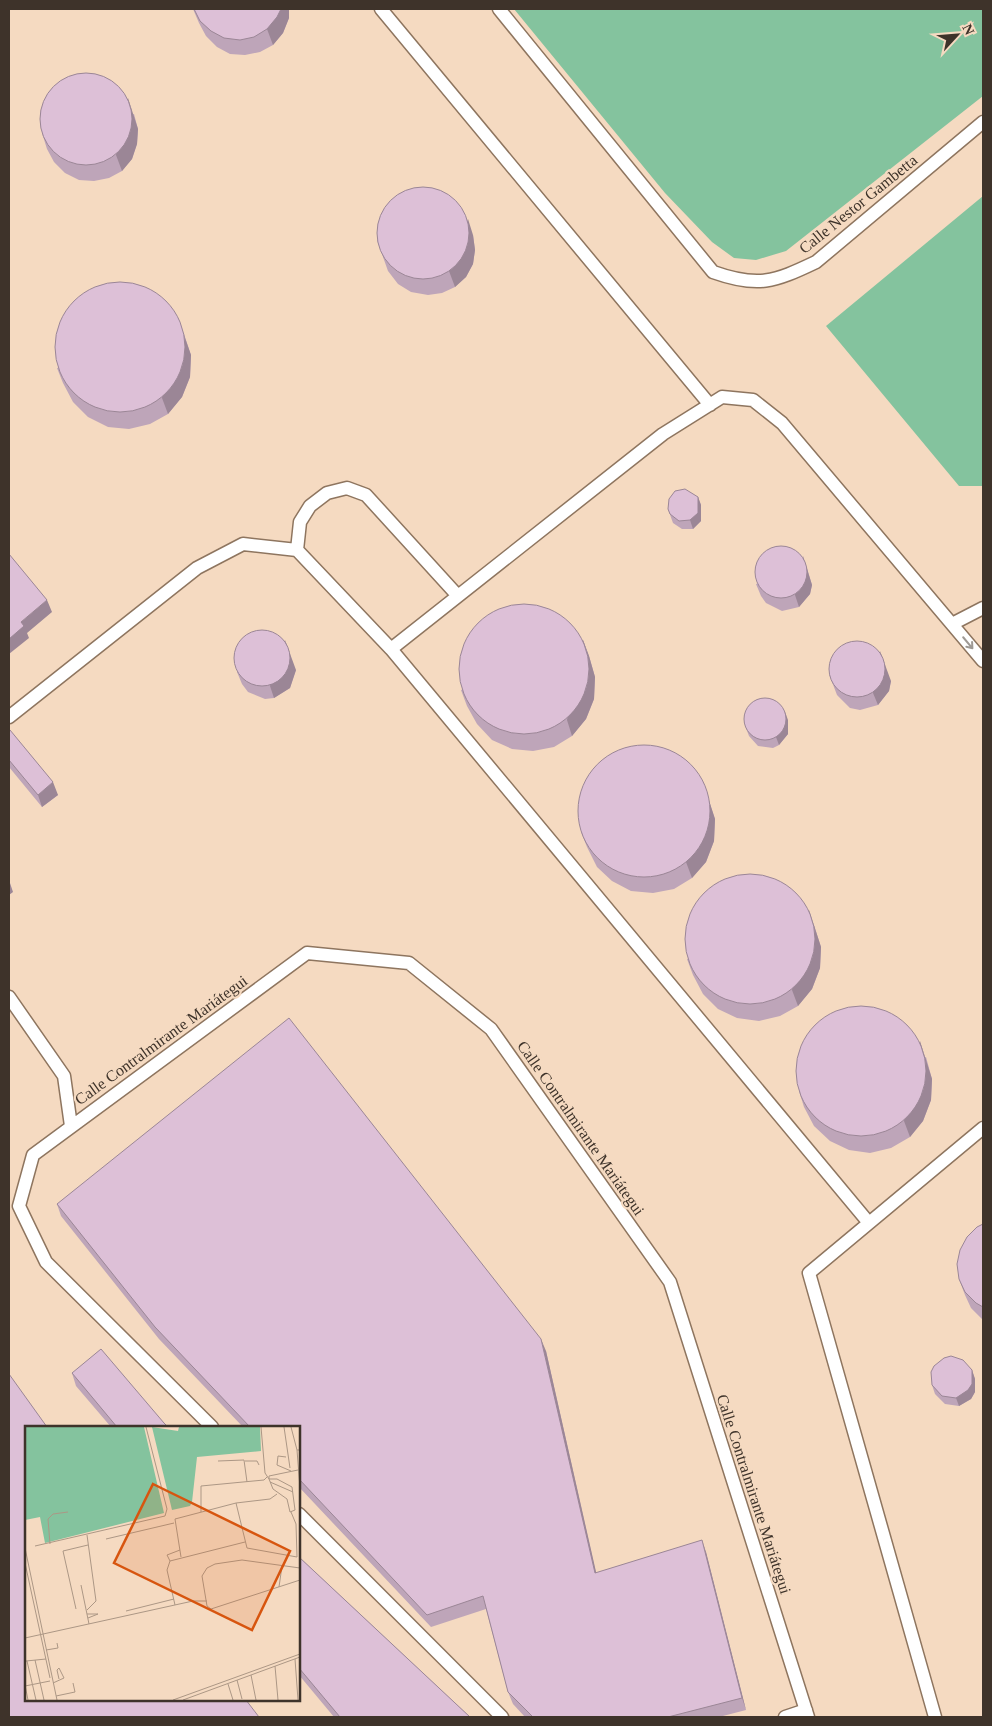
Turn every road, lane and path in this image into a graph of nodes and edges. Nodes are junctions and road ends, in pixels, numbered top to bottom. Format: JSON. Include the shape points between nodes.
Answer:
{"nodes":[{"id":1,"x":381,"y":9,"type":"edge"},
{"id":2,"x":499,"y":9,"type":"edge"},
{"id":3,"x":983,"y":122,"type":"edge"},
{"id":4,"x":710,"y":405,"type":"junction"},
{"id":5,"x":297,"y":550,"type":"junction"},
{"id":6,"x":458,"y":596,"type":"junction"},
{"id":7,"x":983,"y":608,"type":"edge"},
{"id":8,"x":952,"y":624,"type":"junction"},
{"id":9,"x":391,"y":649,"type":"junction"},
{"id":10,"x":983,"y":661,"type":"edge"},
{"id":11,"x":9,"y":717,"type":"edge"},
{"id":12,"x":9,"y":997,"type":"edge"},
{"id":13,"x":71,"y":1126,"type":"junction"},
{"id":14,"x":983,"y":1128,"type":"edge"},
{"id":15,"x":869,"y":1223,"type":"junction"},
{"id":16,"x":211,"y":1426,"type":"edge"},
{"id":17,"x":300,"y":1515,"type":"edge"},
{"id":18,"x":807,"y":1714,"type":"edge"},
{"id":19,"x":502,"y":1717,"type":"edge"},
{"id":20,"x":784,"y":1717,"type":"edge"},
{"id":21,"x":935,"y":1717,"type":"edge"}],
"edges":[{"from":1,"to":4,"type":"lane"},
{"from":2,"to":3,"type":"lane","name":"Calle Nestor Gambetta","via":[[713,272],[736,279],[764,282],[785,277],[816,262]]},
{"from":4,"to":6,"type":"lane","via":[[663,434]]},
{"from":4,"to":8,"type":"lane","via":[[722,397],[753,400],[782,422]]},
{"from":5,"to":6,"type":"lane","via":[[300,522],[310,506],[327,493],[348,488],[366,495]]},
{"from":5,"to":9,"type":"lane"},
{"from":5,"to":11,"type":"lane","via":[[244,544],[197,568]]},
{"from":6,"to":9,"type":"lane"},
{"from":7,"to":8,"type":"lane"},
{"from":8,"to":10,"type":"lane","one_way":true},
{"from":9,"to":15,"type":"lane"},
{"from":12,"to":13,"type":"lane","name":"Calle Contralmirante Mariátegui","via":[[64,1076]]},
{"from":13,"to":16,"type":"lane","name":"Calle Contralmirante Mariátegui","via":[[32,1155],[19,1206],[46,1262]]},
{"from":13,"to":18,"type":"lane","name":"Calle Contralmirante Mariátegui","via":[[307,953],[409,963],[491,1029],[670,1282]]},
{"from":14,"to":15,"type":"lane"},
{"from":15,"to":21,"type":"lane","via":[[809,1273]]},
{"from":17,"to":19,"type":"lane"},
{"from":18,"to":20,"type":"lane"}]}
